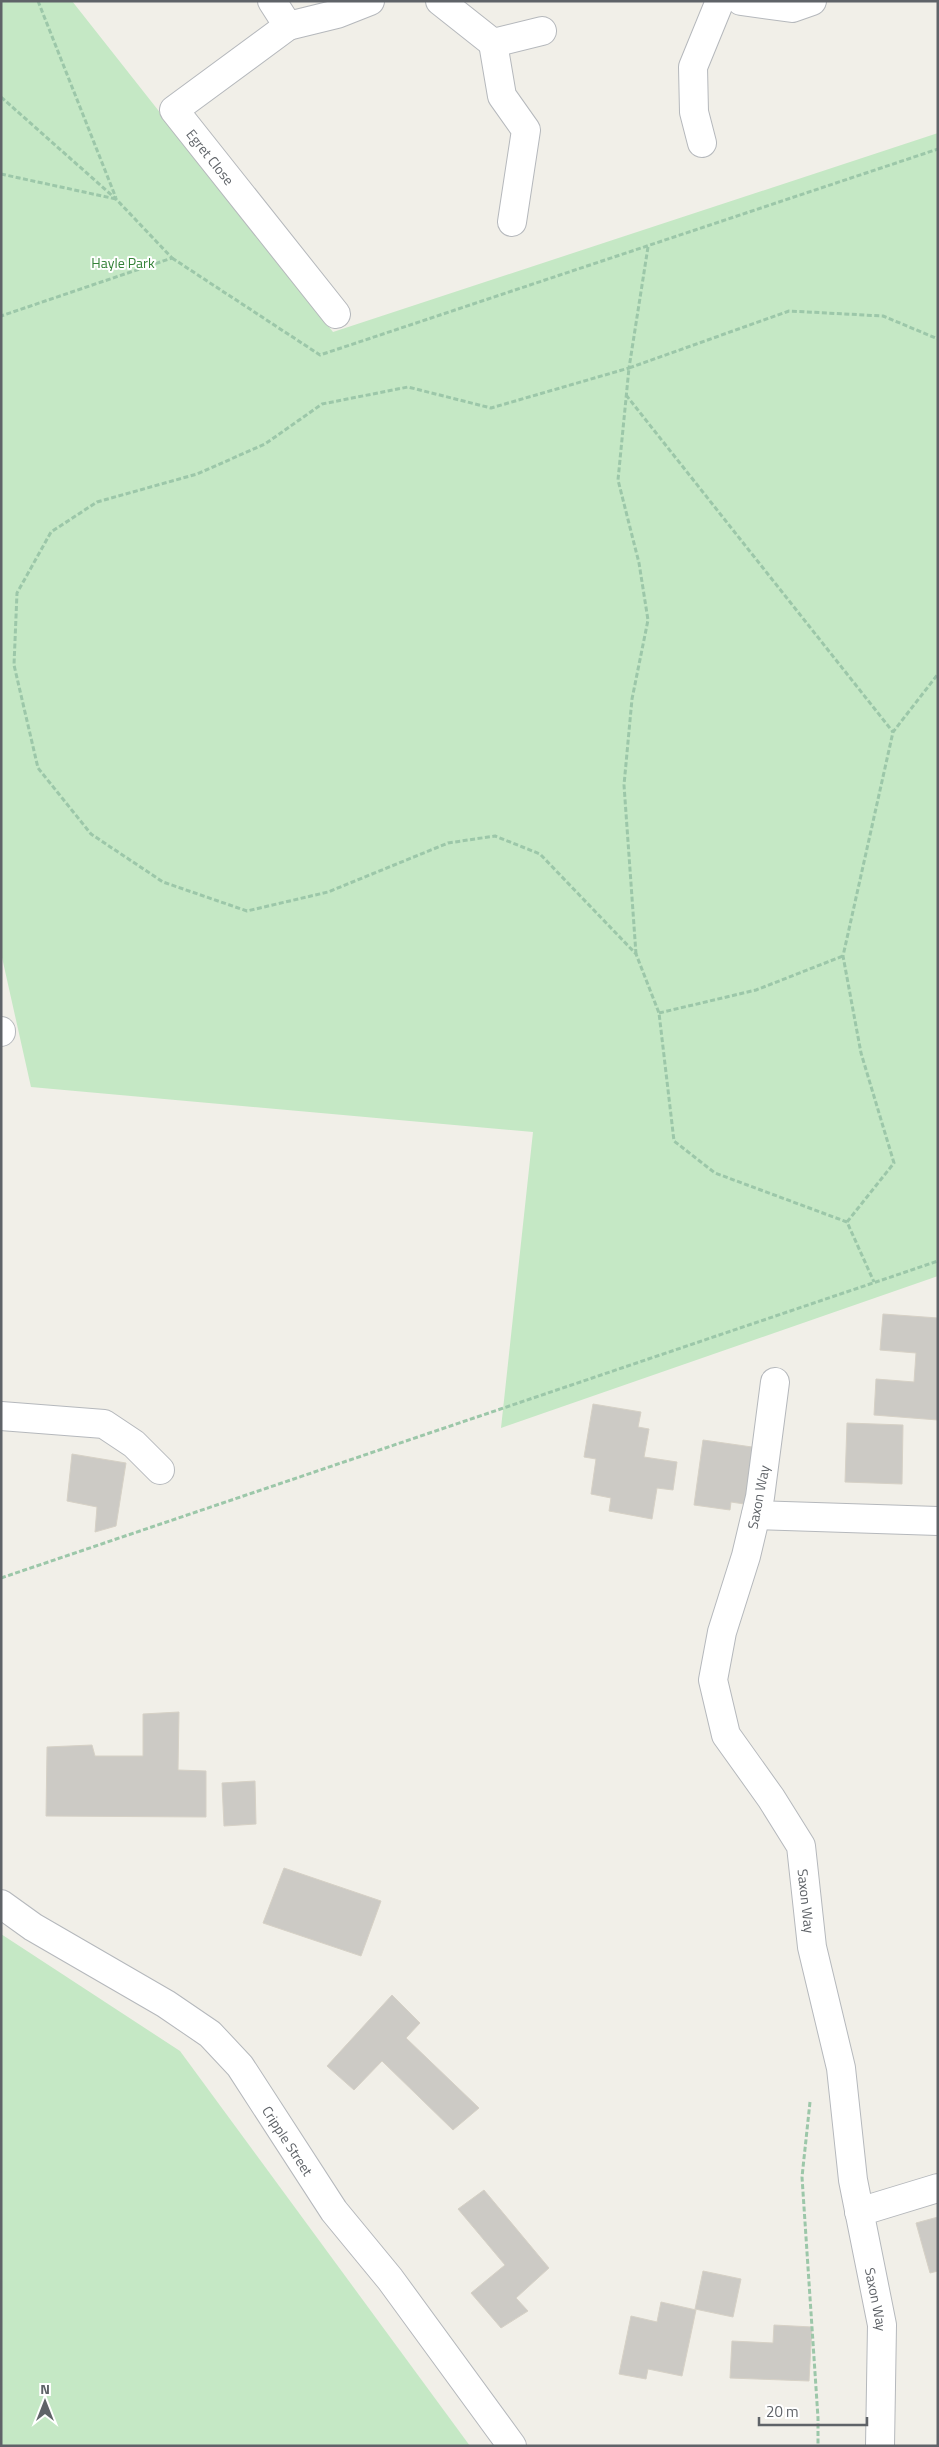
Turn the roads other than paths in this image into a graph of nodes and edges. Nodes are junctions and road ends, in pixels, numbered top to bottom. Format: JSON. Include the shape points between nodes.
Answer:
{"nodes":[{"id":1,"x":272,"y":1,"type":"edge"},
{"id":2,"x":370,"y":1,"type":"edge"},
{"id":3,"x":440,"y":1,"type":"edge"},
{"id":4,"x":720,"y":1,"type":"edge"},
{"id":5,"x":741,"y":1,"type":"edge"},
{"id":6,"x":812,"y":1,"type":"edge"},
{"id":7,"x":288,"y":26,"type":"junction"},
{"id":8,"x":542,"y":31,"type":"dead end"},
{"id":9,"x":493,"y":43,"type":"junction"},
{"id":10,"x":702,"y":143,"type":"dead end"},
{"id":11,"x":512,"y":222,"type":"dead end"},
{"id":12,"x":336,"y":314,"type":"dead end"},
{"id":13,"x":776,"y":1382,"type":"dead end"},
{"id":14,"x":1,"y":1416,"type":"edge"},
{"id":15,"x":160,"y":1470,"type":"dead end"},
{"id":16,"x":756,"y":1515,"type":"junction"},
{"id":17,"x":938,"y":1520,"type":"edge"},
{"id":18,"x":1,"y":1904,"type":"edge"},
{"id":19,"x":938,"y":2188,"type":"edge"},
{"id":20,"x":860,"y":2212,"type":"junction"},
{"id":21,"x":512,"y":2446,"type":"edge"},
{"id":22,"x":880,"y":2446,"type":"edge"}],
"edges":[{"from":1,"to":7,"type":"street"},
{"from":2,"to":7,"type":"street","via":[[337,14]]},
{"from":3,"to":9,"type":"street"},
{"from":4,"to":10,"type":"street","via":[[693,67],[694,112]]},
{"from":5,"to":6,"type":"street","via":[[792,8]]},
{"from":7,"to":12,"type":"street","name":"Egret Close","via":[[174,110]]},
{"from":8,"to":9,"type":"street"},
{"from":9,"to":11,"type":"street","via":[[502,96],[526,130]]},
{"from":13,"to":16,"type":"street","name":"Saxon Way"},
{"from":14,"to":15,"type":"street","via":[[104,1424],[134,1444]]},
{"from":16,"to":17,"type":"street"},
{"from":16,"to":20,"type":"street","name":"Saxon Way","via":[[722,1632],[713,1680],[726,1735],[801,1846],[812,1947],[841,2068],[853,2180]]},
{"from":18,"to":21,"type":"street","name":"Cripple Street","via":[[210,2034],[240,2066],[334,2211],[390,2278]]},
{"from":19,"to":20,"type":"street"},
{"from":20,"to":22,"type":"street","name":"Saxon Way","via":[[882,2325]]}]}
